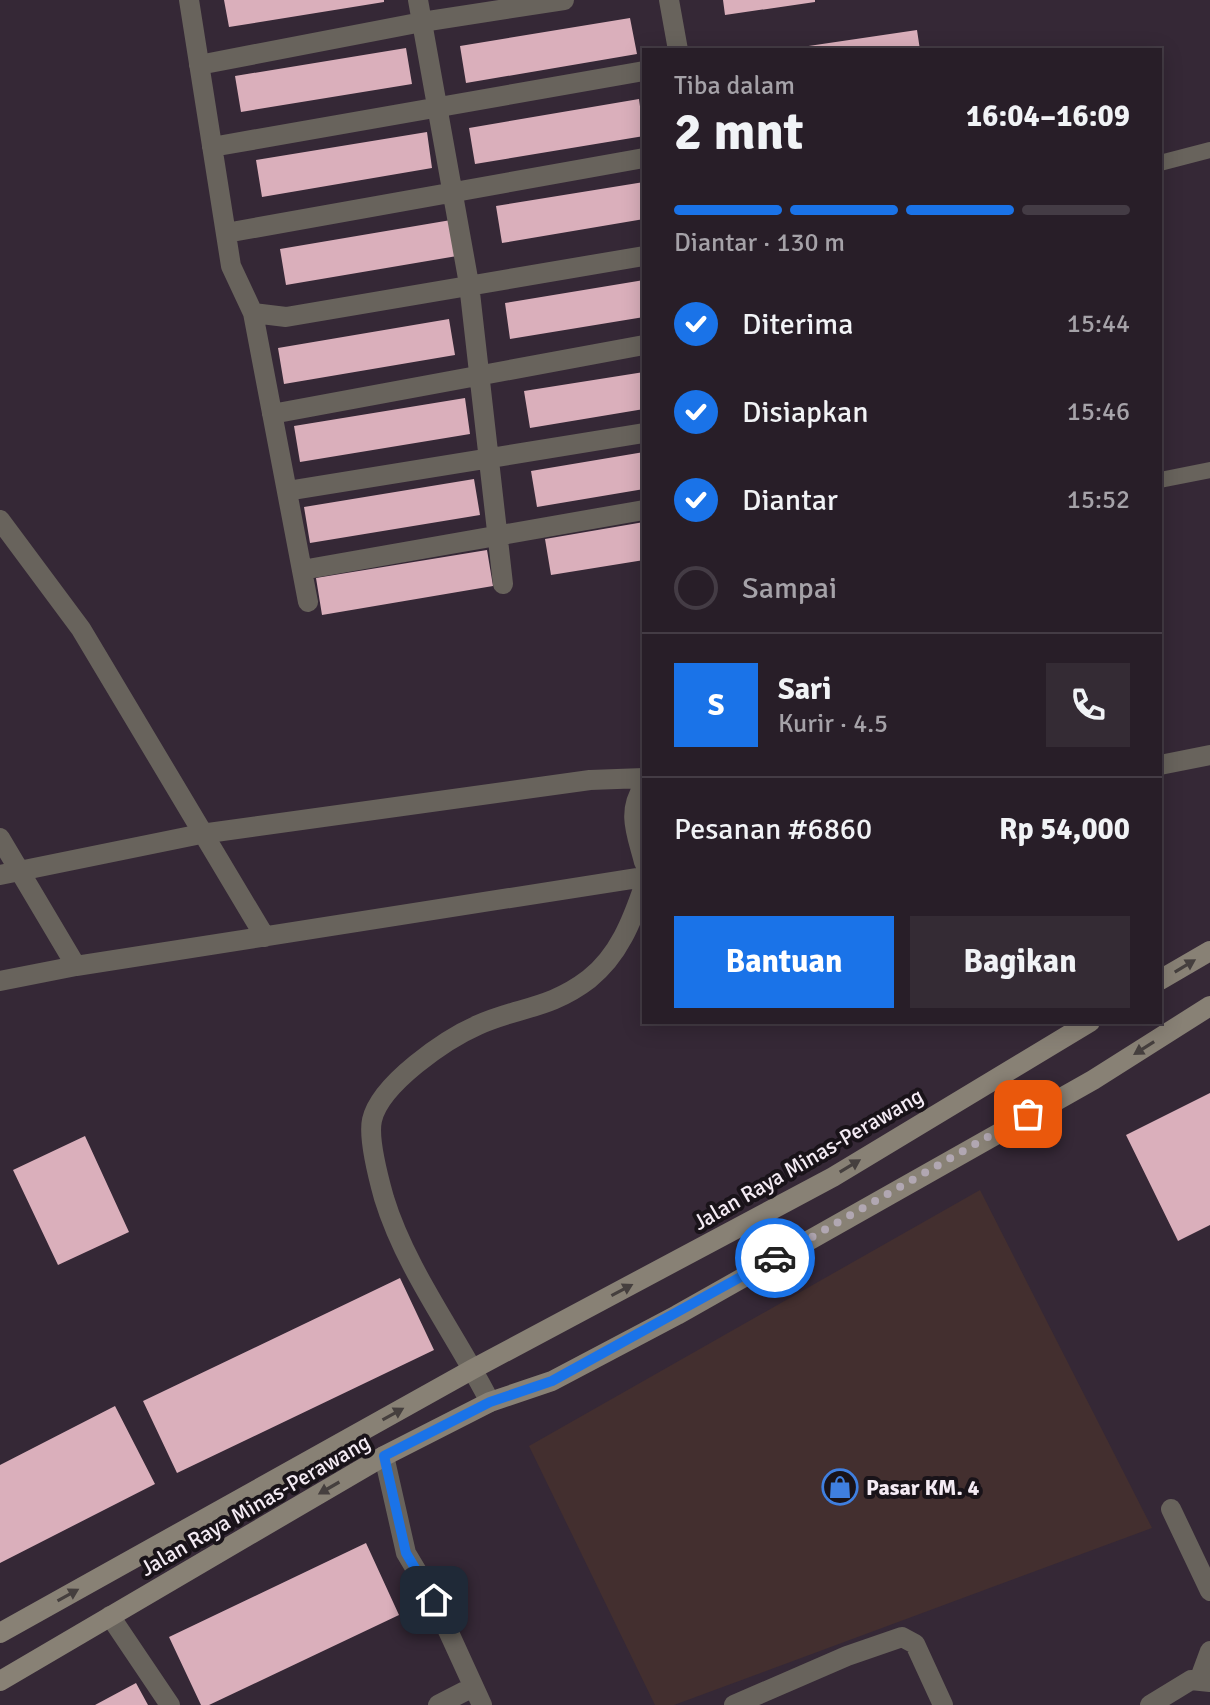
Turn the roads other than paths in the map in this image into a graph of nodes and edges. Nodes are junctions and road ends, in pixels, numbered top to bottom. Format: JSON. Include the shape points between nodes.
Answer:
{"nodes":[{"id":1,"x":189,"y":0,"type":"edge"},
{"id":2,"x":418,"y":0,"type":"edge"},
{"id":3,"x":564,"y":0,"type":"edge"},
{"id":4,"x":669,"y":0,"type":"edge"},
{"id":5,"x":422,"y":22,"type":"junction"},
{"id":6,"x":678,"y":48,"type":"edge"},
{"id":7,"x":199,"y":65,"type":"junction"},
{"id":8,"x":642,"y":71,"type":"edge"},
{"id":9,"x":437,"y":105,"type":"junction"},
{"id":10,"x":212,"y":147,"type":"junction"},
{"id":11,"x":1210,"y":150,"type":"edge"},
{"id":12,"x":642,"y":158,"type":"edge"},
{"id":13,"x":1162,"y":162,"type":"edge"},
{"id":14,"x":452,"y":194,"type":"junction"},
{"id":15,"x":226,"y":233,"type":"junction"},
{"id":16,"x":642,"y":256,"type":"edge"},
{"id":17,"x":469,"y":284,"type":"junction"},
{"id":18,"x":253,"y":313,"type":"junction"},
{"id":19,"x":642,"y":345,"type":"edge"},
{"id":20,"x":479,"y":375,"type":"junction"},
{"id":21,"x":272,"y":414,"type":"junction"},
{"id":22,"x":642,"y":433,"type":"edge"},
{"id":23,"x":488,"y":456,"type":"junction"},
{"id":24,"x":1210,"y":470,"type":"edge"},
{"id":25,"x":1162,"y":480,"type":"edge"},
{"id":26,"x":287,"y":491,"type":"junction"},
{"id":27,"x":642,"y":510,"type":"edge"},
{"id":28,"x":0,"y":520,"type":"edge"},
{"id":29,"x":497,"y":534,"type":"junction"},
{"id":30,"x":302,"y":570,"type":"junction"},
{"id":31,"x":503,"y":584,"type":"dead end"},
{"id":32,"x":308,"y":602,"type":"dead end"},
{"id":33,"x":1210,"y":755,"type":"edge"},
{"id":34,"x":1162,"y":765,"type":"edge"},
{"id":35,"x":642,"y":778,"type":"edge"},
{"id":36,"x":642,"y":789,"type":"edge"},
{"id":37,"x":201,"y":834,"type":"junction"},
{"id":38,"x":0,"y":838,"type":"edge"},
{"id":39,"x":642,"y":854,"type":"edge"},
{"id":40,"x":10,"y":873,"type":"edge"},
{"id":41,"x":642,"y":877,"type":"edge"},
{"id":42,"x":642,"y":891,"type":"edge"},
{"id":43,"x":265,"y":937,"type":"junction"},
{"id":44,"x":1210,"y":951,"type":"edge"},
{"id":45,"x":76,"y":966,"type":"junction"},
{"id":46,"x":1162,"y":979,"type":"edge"},
{"id":47,"x":0,"y":981,"type":"edge"},
{"id":48,"x":1210,"y":1006,"type":"edge"},
{"id":49,"x":1087,"y":1024,"type":"edge"},
{"id":50,"x":473,"y":1369,"type":"junction"},
{"id":51,"x":490,"y":1402,"type":"junction"},
{"id":52,"x":384,"y":1456,"type":"junction"},
{"id":53,"x":1171,"y":1509,"type":"dead end"},
{"id":54,"x":1210,"y":1591,"type":"edge"},
{"id":55,"x":110,"y":1616,"type":"junction"},
{"id":56,"x":0,"y":1633,"type":"edge"},
{"id":57,"x":1210,"y":1651,"type":"edge"},
{"id":58,"x":1205,"y":1680,"type":"edge"},
{"id":59,"x":0,"y":1681,"type":"edge"},
{"id":60,"x":477,"y":1696,"type":"edge"},
{"id":61,"x":170,"y":1705,"type":"edge"},
{"id":62,"x":438,"y":1705,"type":"edge"},
{"id":63,"x":734,"y":1705,"type":"edge"},
{"id":64,"x":943,"y":1705,"type":"edge"},
{"id":65,"x":1150,"y":1705,"type":"edge"}],
"edges":[{"from":1,"to":7,"type":"street"},
{"from":2,"to":5,"type":"street"},
{"from":3,"to":5,"type":"street"},
{"from":4,"to":6,"type":"street"},
{"from":5,"to":7,"type":"street"},
{"from":5,"to":9,"type":"street"},
{"from":7,"to":10,"type":"street"},
{"from":8,"to":9,"type":"street"},
{"from":9,"to":10,"type":"street"},
{"from":9,"to":14,"type":"street"},
{"from":10,"to":15,"type":"street"},
{"from":11,"to":13,"type":"lane"},
{"from":12,"to":14,"type":"street"},
{"from":14,"to":15,"type":"street"},
{"from":14,"to":17,"type":"street"},
{"from":15,"to":18,"type":"street","via":[[231,266]]},
{"from":16,"to":17,"type":"street"},
{"from":17,"to":18,"type":"street","via":[[286,317]]},
{"from":17,"to":20,"type":"street"},
{"from":18,"to":21,"type":"street"},
{"from":19,"to":20,"type":"street"},
{"from":20,"to":21,"type":"street"},
{"from":20,"to":23,"type":"street"},
{"from":21,"to":26,"type":"street"},
{"from":22,"to":23,"type":"street"},
{"from":23,"to":26,"type":"street"},
{"from":23,"to":29,"type":"street"},
{"from":24,"to":25,"type":"lane"},
{"from":26,"to":30,"type":"street"},
{"from":27,"to":29,"type":"street"},
{"from":28,"to":37,"type":"street","via":[[81,629]]},
{"from":29,"to":30,"type":"street"},
{"from":29,"to":31,"type":"street"},
{"from":30,"to":32,"type":"street"},
{"from":33,"to":34,"type":"street"},
{"from":35,"to":37,"type":"street","via":[[590,780]]},
{"from":36,"to":39,"type":"street","via":[[632,816]]},
{"from":37,"to":40,"type":"street"},
{"from":37,"to":43,"type":"street"},
{"from":38,"to":40,"type":"street"},
{"from":40,"to":45,"type":"street"},
{"from":41,"to":43,"type":"street"},
{"from":42,"to":50,"type":"street","via":[[621,943],[590,978],[554,1000],[479,1024],[420,1060],[388,1093],[372,1120],[385,1200],[413,1263]]},
{"from":43,"to":45,"type":"street"},
{"from":46,"to":44,"type":"main road","one_way":true},
{"from":45,"to":47,"type":"street"},
{"from":48,"to":51,"type":"main road","name":"Jalan Raya Minas-Perawang","one_way":true,"via":[[1093,1080],[677,1315],[552,1381]]},
{"from":50,"to":49,"type":"main road","name":"Jalan Raya Minas-Perawang","one_way":true,"via":[[833,1177]]},
{"from":50,"to":51,"type":"street"},
{"from":56,"to":50,"type":"main road","name":"Jalan Raya Minas-Perawang","one_way":true},
{"from":51,"to":52,"type":"main road","name":"Jalan Raya Minas-Perawang"},
{"from":52,"to":55,"type":"main road","name":"Jalan Raya Minas-Perawang","one_way":true},
{"from":52,"to":60,"type":"street","via":[[406,1553],[434,1600]]},
{"from":53,"to":54,"type":"street"},
{"from":55,"to":59,"type":"main road","name":"Jalan Raya Minas-Perawang"},
{"from":55,"to":61,"type":"street"},
{"from":57,"to":58,"type":"street"},
{"from":58,"to":65,"type":"street","via":[[1178,1686]]},
{"from":60,"to":62,"type":"street"},
{"from":63,"to":64,"type":"street","via":[[902,1637],[915,1644]]}]}
